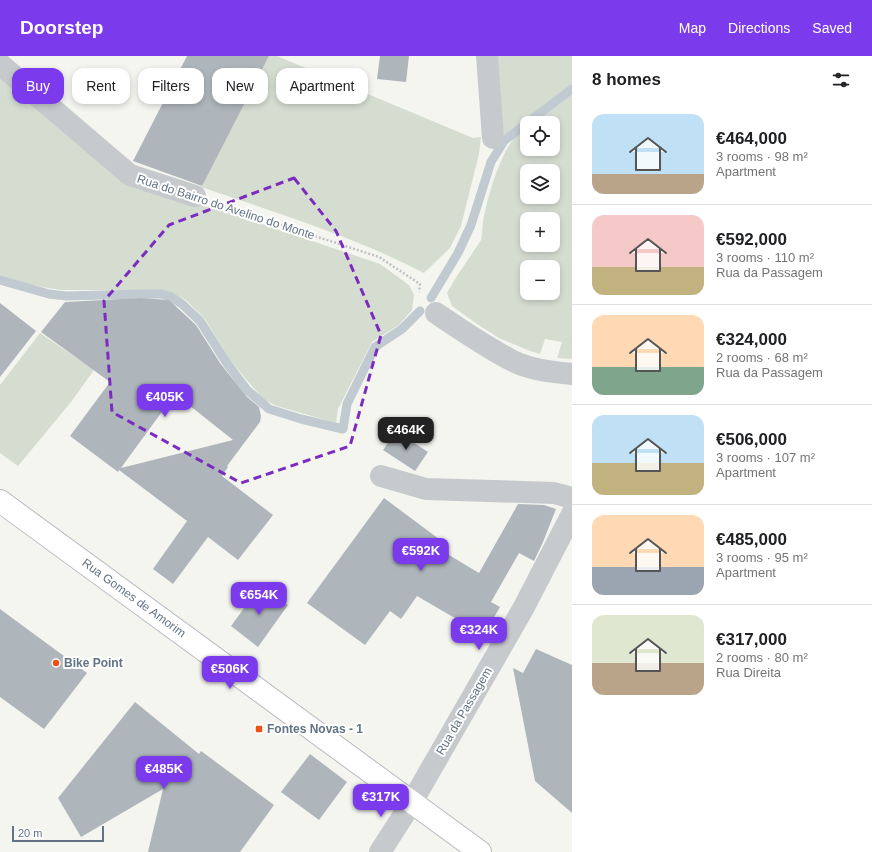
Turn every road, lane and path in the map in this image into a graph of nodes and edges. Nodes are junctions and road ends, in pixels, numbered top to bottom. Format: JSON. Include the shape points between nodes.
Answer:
{"nodes":[{"id":1,"x":487,"y":56,"type":"edge"},
{"id":2,"x":0,"y":64,"type":"edge"},
{"id":3,"x":493,"y":138,"type":"dead end"},
{"id":4,"x":195,"y":196,"type":"joint"},
{"id":5,"x":418,"y":296,"type":"dead end"},
{"id":6,"x":436,"y":312,"type":"dead end"},
{"id":7,"x":572,"y":374,"type":"edge"},
{"id":8,"x":381,"y":476,"type":"dead end"},
{"id":9,"x":572,"y":498,"type":"edge"},
{"id":10,"x":0,"y":500,"type":"edge"},
{"id":11,"x":572,"y":514,"type":"edge"},
{"id":12,"x":412,"y":802,"type":"junction"},
{"id":13,"x":380,"y":852,"type":"edge"},
{"id":14,"x":480,"y":852,"type":"edge"}],
"edges":[{"from":1,"to":3,"type":"street"},
{"from":2,"to":4,"type":"street","name":"Rua do Bairro do Avelino do Monte","via":[[130,175]]},
{"from":4,"to":5,"type":"path","name":"Rua do Bairro do Avelino do Monte","via":[[379,257],[420,284]]},
{"from":6,"to":7,"type":"street","via":[[478,341],[516,362],[549,372]]},
{"from":8,"to":9,"type":"street","via":[[426,489],[554,492]]},
{"from":10,"to":12,"type":"main road","name":"Rua Gomes de Amorim"},
{"from":11,"to":12,"type":"street","name":"Rua da Passagem","via":[[524,607]]},
{"from":12,"to":13,"type":"street","name":"Rua da Passagem"},
{"from":12,"to":14,"type":"main road","name":"Rua Gomes de Amorim"}]}
